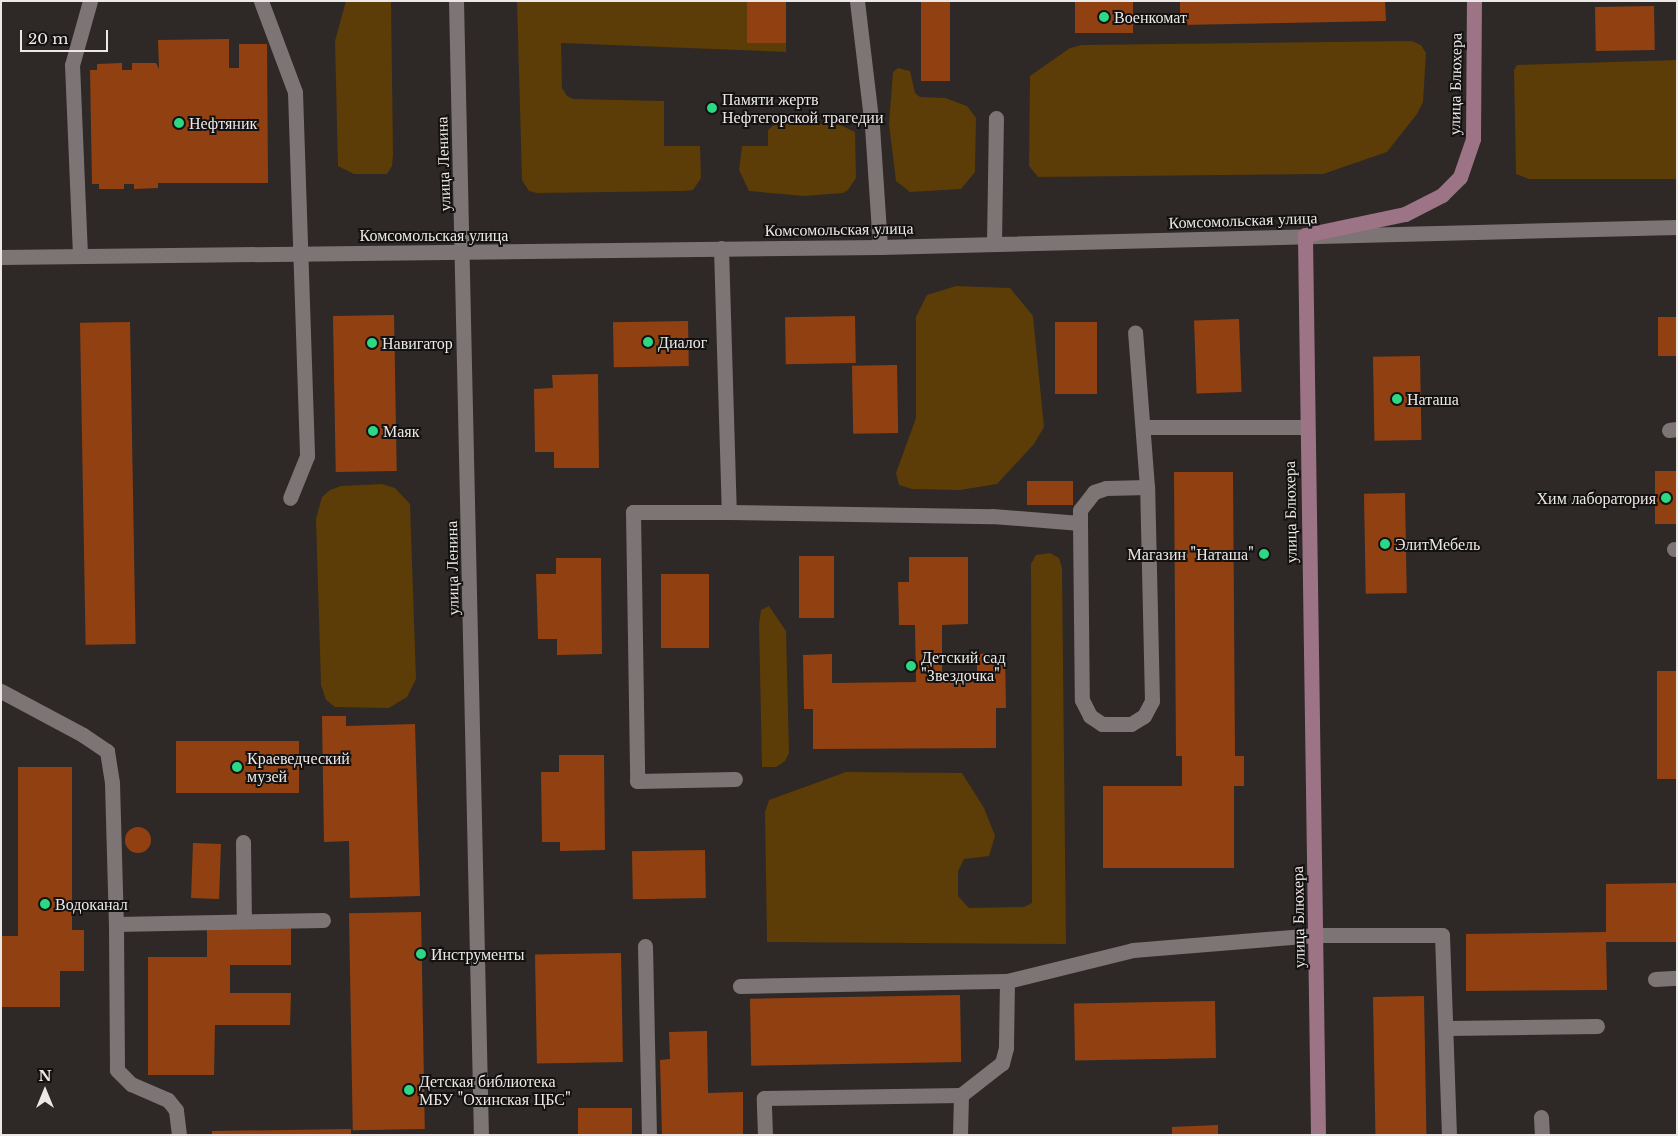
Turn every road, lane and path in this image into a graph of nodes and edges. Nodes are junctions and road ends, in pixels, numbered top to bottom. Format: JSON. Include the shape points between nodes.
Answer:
{"nodes":[{"id":1,"x":90,"y":1,"type":"edge"},
{"id":2,"x":261,"y":1,"type":"edge"},
{"id":3,"x":456,"y":1,"type":"edge"},
{"id":4,"x":857,"y":1,"type":"edge"},
{"id":5,"x":1474,"y":1,"type":"edge"},
{"id":6,"x":996,"y":118,"type":"dead end"},
{"id":7,"x":1677,"y":227,"type":"edge"},
{"id":8,"x":1305,"y":235,"type":"junction"},
{"id":9,"x":994,"y":243,"type":"junction"},
{"id":10,"x":880,"y":247,"type":"junction"},
{"id":11,"x":720,"y":248,"type":"junction"},
{"id":12,"x":463,"y":252,"type":"junction"},
{"id":13,"x":299,"y":253,"type":"junction"},
{"id":14,"x":80,"y":255,"type":"junction"},
{"id":15,"x":1,"y":257,"type":"edge"},
{"id":16,"x":1135,"y":332,"type":"dead end"},
{"id":17,"x":1144,"y":427,"type":"junction"},
{"id":18,"x":1306,"y":427,"type":"junction"},
{"id":19,"x":1147,"y":487,"type":"junction"},
{"id":20,"x":290,"y":498,"type":"dead end"},
{"id":21,"x":729,"y":512,"type":"junction"},
{"id":22,"x":1080,"y":523,"type":"junction"},
{"id":23,"x":1,"y":691,"type":"edge"},
{"id":24,"x":735,"y":779,"type":"dead end"},
{"id":25,"x":243,"y":842,"type":"dead end"},
{"id":26,"x":323,"y":920,"type":"dead end"},
{"id":27,"x":244,"y":921,"type":"junction"},
{"id":28,"x":116,"y":924,"type":"junction"},
{"id":29,"x":1316,"y":936,"type":"junction"},
{"id":30,"x":645,"y":946,"type":"dead end"},
{"id":31,"x":1677,"y":978,"type":"edge"},
{"id":32,"x":1655,"y":979,"type":"dead end"},
{"id":33,"x":1007,"y":981,"type":"junction"},
{"id":34,"x":740,"y":986,"type":"dead end"},
{"id":35,"x":1597,"y":1026,"type":"dead end"},
{"id":36,"x":1447,"y":1028,"type":"junction"},
{"id":37,"x":961,"y":1095,"type":"junction"},
{"id":38,"x":1541,"y":1117,"type":"dead end"},
{"id":39,"x":179,"y":1135,"type":"edge"},
{"id":40,"x":481,"y":1135,"type":"edge"},
{"id":41,"x":649,"y":1135,"type":"edge"},
{"id":42,"x":765,"y":1135,"type":"edge"},
{"id":43,"x":960,"y":1135,"type":"edge"},
{"id":44,"x":1318,"y":1135,"type":"edge"},
{"id":45,"x":1449,"y":1135,"type":"edge"},
{"id":46,"x":1542,"y":1135,"type":"edge"}],
"edges":[{"from":1,"to":14,"type":"street","via":[[72,65]]},
{"from":2,"to":13,"type":"street","via":[[295,92]]},
{"from":3,"to":12,"type":"street","name":"улица Ленина"},
{"from":4,"to":10,"type":"street","via":[[872,126]]},
{"from":5,"to":8,"type":"street","name":"улица Блюхера","via":[[1473,139],[1460,177],[1442,195],[1405,214]]},
{"from":6,"to":9,"type":"street"},
{"from":7,"to":8,"type":"street","name":"Комсомольская улица"},
{"from":8,"to":9,"type":"street","name":"Комсомольская улица"},
{"from":8,"to":18,"type":"street","name":"улица Блюхера"},
{"from":9,"to":10,"type":"street","name":"Комсомольская улица"},
{"from":10,"to":11,"type":"street","name":"Комсомольская улица"},
{"from":11,"to":12,"type":"street","name":"Комсомольская улица"},
{"from":11,"to":21,"type":"street"},
{"from":12,"to":13,"type":"street","name":"Комсомольская улица"},
{"from":12,"to":40,"type":"street","name":"улица Ленина"},
{"from":13,"to":14,"type":"street","name":"Комсомольская улица"},
{"from":13,"to":20,"type":"street","via":[[307,456]]},
{"from":14,"to":15,"type":"street","name":"Комсомольская улица"},
{"from":16,"to":17,"type":"street"},
{"from":17,"to":18,"type":"street"},
{"from":17,"to":19,"type":"street"},
{"from":18,"to":29,"type":"street","name":"улица Блюхера"},
{"from":19,"to":22,"type":"street","via":[[1106,488],[1094,492],[1080,510]]},
{"from":19,"to":22,"type":"street","via":[[1152,701],[1144,716],[1132,724],[1102,724],[1090,716],[1082,700]]},
{"from":21,"to":22,"type":"street","via":[[992,516]]},
{"from":21,"to":24,"type":"street","via":[[633,512],[637,771],[638,781]]},
{"from":23,"to":28,"type":"street","via":[[84,734],[107,751],[112,783]]},
{"from":25,"to":27,"type":"street"},
{"from":26,"to":27,"type":"street"},
{"from":27,"to":28,"type":"street"},
{"from":28,"to":39,"type":"street","via":[[117,1070],[131,1084],[168,1100],[176,1110]]},
{"from":29,"to":33,"type":"street","via":[[1133,950]]},
{"from":29,"to":36,"type":"street","via":[[1442,935]]},
{"from":29,"to":44,"type":"street","name":"улица Блюхера"},
{"from":30,"to":41,"type":"street"},
{"from":31,"to":32,"type":"street"},
{"from":33,"to":34,"type":"street"},
{"from":33,"to":37,"type":"street","via":[[1006,1048],[1002,1063],[992,1074]]},
{"from":35,"to":36,"type":"street"},
{"from":36,"to":45,"type":"street"},
{"from":37,"to":42,"type":"street","via":[[764,1098]]},
{"from":37,"to":43,"type":"street"},
{"from":38,"to":46,"type":"street"}]}
